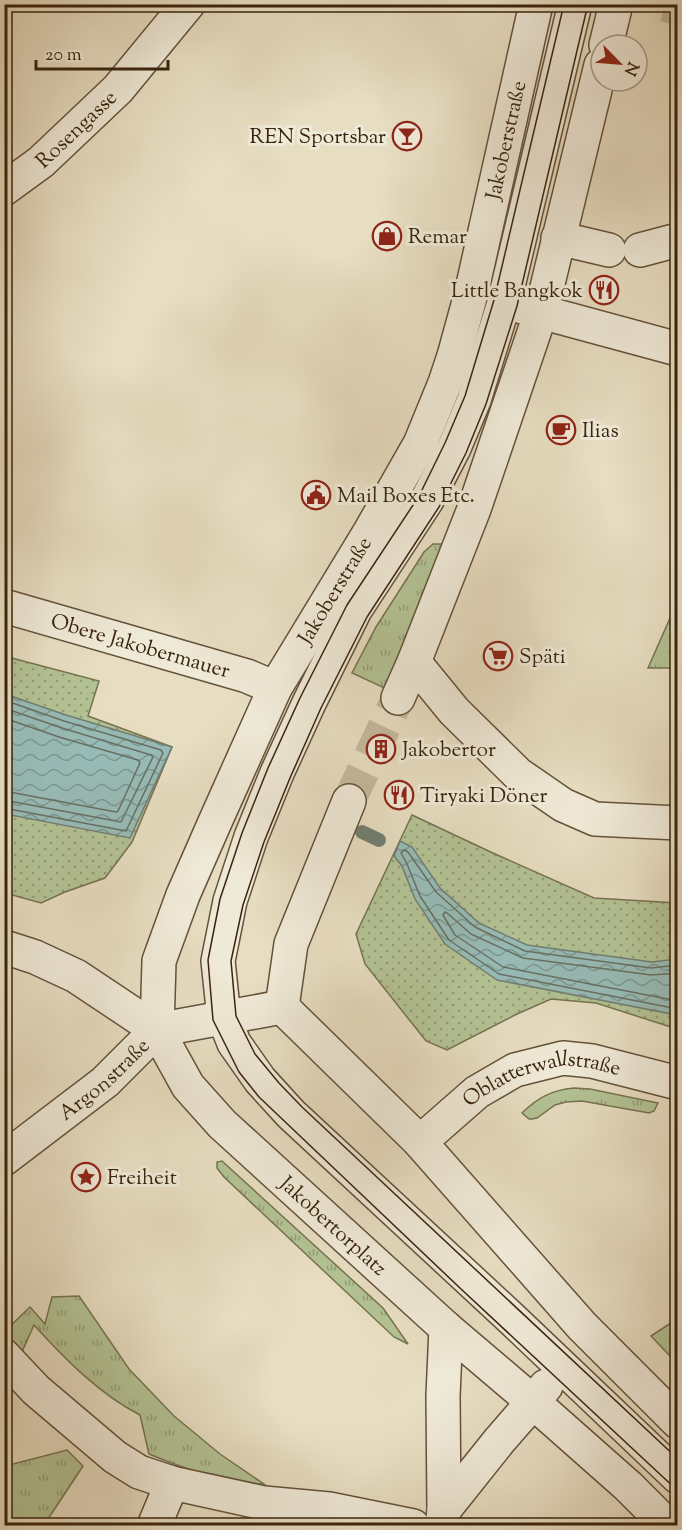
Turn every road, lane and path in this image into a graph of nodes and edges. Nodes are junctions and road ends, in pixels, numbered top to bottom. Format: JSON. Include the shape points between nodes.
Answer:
{"nodes":[{"id":1,"x":188,"y":4,"type":"edge"},
{"id":2,"x":536,"y":4,"type":"edge"},
{"id":3,"x":575,"y":4,"type":"edge"},
{"id":4,"x":616,"y":4,"type":"edge"},
{"id":5,"x":609,"y":33,"type":"edge"},
{"id":6,"x":594,"y":93,"type":"edge"},
{"id":7,"x":4,"y":189,"type":"edge"},
{"id":8,"x":558,"y":238,"type":"junction"},
{"id":9,"x":678,"y":240,"type":"edge"},
{"id":10,"x":471,"y":294,"type":"junction"},
{"id":11,"x":504,"y":303,"type":"junction"},
{"id":12,"x":541,"y":312,"type":"junction"},
{"id":13,"x":678,"y":349,"type":"edge"},
{"id":14,"x":4,"y":606,"type":"edge"},
{"id":15,"x":414,"y":662,"type":"junction"},
{"id":16,"x":275,"y":688,"type":"junction"},
{"id":17,"x":398,"y":698,"type":"tunnel mouth"},
{"id":18,"x":349,"y":801,"type":"tunnel mouth"},
{"id":19,"x":678,"y":823,"type":"edge"},
{"id":20,"x":4,"y":947,"type":"edge"},
{"id":21,"x":282,"y":1007,"type":"junction"},
{"id":22,"x":224,"y":1018,"type":"junction"},
{"id":23,"x":157,"y":1030,"type":"junction"},
{"id":24,"x":678,"y":1083,"type":"edge"},
{"id":25,"x":420,"y":1142,"type":"junction"},
{"id":26,"x":4,"y":1159,"type":"edge"},
{"id":27,"x":582,"y":1326,"type":"junction"},
{"id":28,"x":446,"y":1328,"type":"junction"},
{"id":29,"x":4,"y":1356,"type":"edge"},
{"id":30,"x":560,"y":1365,"type":"junction"},
{"id":31,"x":534,"y":1402,"type":"junction"},
{"id":32,"x":678,"y":1422,"type":"edge"},
{"id":33,"x":678,"y":1477,"type":"edge"},
{"id":34,"x":172,"y":1484,"type":"junction"},
{"id":35,"x":443,"y":1518,"type":"edge"},
{"id":36,"x":154,"y":1526,"type":"edge"},
{"id":37,"x":413,"y":1526,"type":"edge"},
{"id":38,"x":668,"y":1526,"type":"edge"}],
"edges":[{"from":1,"to":7,"type":"street","name":"Rosengasse","via":[[118,88],[41,162]]},
{"from":2,"to":10,"type":"street","name":"Jakoberstraße"},
{"from":3,"to":11,"type":"street"},
{"from":4,"to":5,"type":"street"},
{"from":6,"to":8,"type":"street"},
{"from":8,"to":9,"type":"street","via":[[625,250]]},
{"from":8,"to":12,"type":"street"},
{"from":10,"to":11,"type":"street"},
{"from":10,"to":16,"type":"street","name":"Jakoberstraße","via":[[448,374],[420,444]]},
{"from":11,"to":12,"type":"street"},
{"from":11,"to":22,"type":"street","via":[[474,400],[454,448],[427,500],[355,610],[309,702],[251,837],[230,901],[218,961]]},
{"from":12,"to":13,"type":"street"},
{"from":12,"to":15,"type":"street","via":[[474,509]]},
{"from":14,"to":16,"type":"street","name":"Obere Jakobermauer","via":[[247,676]]},
{"from":15,"to":17,"type":"street"},
{"from":15,"to":19,"type":"street","via":[[454,711],[518,774],[563,805],[595,819]]},
{"from":16,"to":23,"type":"street","name":"Jakoberstraße","via":[[183,896],[159,961]]},
{"from":18,"to":21,"type":"street","via":[[291,944]]},
{"from":20,"to":23,"type":"street","via":[[76,976]]},
{"from":21,"to":22,"type":"street","name":"Argonstraße"},
{"from":21,"to":25,"type":"street"},
{"from":22,"to":23,"type":"street","name":"Argonstraße"},
{"from":22,"to":30,"type":"street","via":[[234,1042],[260,1080],[291,1114]]},
{"from":23,"to":26,"type":"street","name":"Argonstraße","via":[[105,1082]]},
{"from":23,"to":28,"type":"street","name":"Jakobertorplatz","via":[[188,1086],[222,1124]]},
{"from":24,"to":25,"type":"street","name":"Oblatterwallstraße","via":[[592,1061],[563,1058],[515,1070],[477,1092]]},
{"from":25,"to":27,"type":"street"},
{"from":27,"to":30,"type":"street"},
{"from":27,"to":32,"type":"street"},
{"from":28,"to":31,"type":"street","name":"Jakobertorplatz"},
{"from":28,"to":35,"type":"street"},
{"from":29,"to":34,"type":"street","via":[[36,1390],[115,1458]]},
{"from":30,"to":31,"type":"street"},
{"from":30,"to":33,"type":"street"},
{"from":31,"to":35,"type":"street","via":[[499,1441]]},
{"from":31,"to":38,"type":"street","name":"Jakobertorplatz"},
{"from":34,"to":36,"type":"street"},
{"from":34,"to":37,"type":"street"}]}
